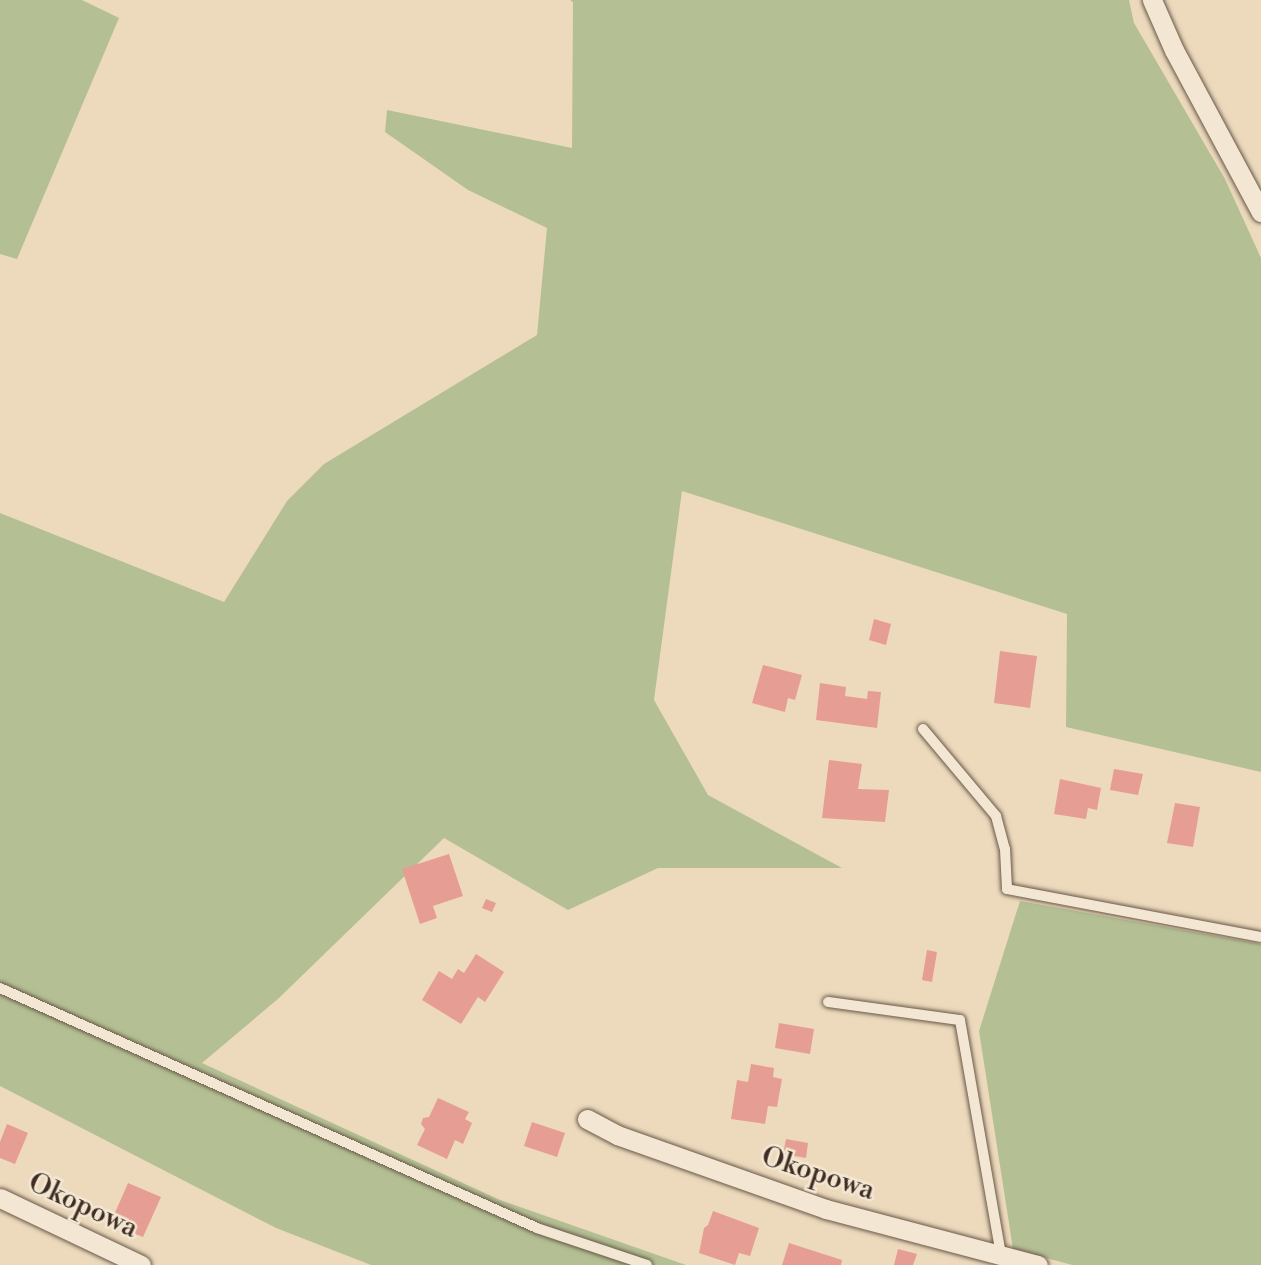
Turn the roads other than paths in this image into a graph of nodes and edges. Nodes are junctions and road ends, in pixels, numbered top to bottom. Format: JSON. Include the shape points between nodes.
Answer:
{"nodes":[{"id":1,"x":1152,"y":0,"type":"edge"},
{"id":2,"x":1261,"y":212,"type":"edge"},
{"id":3,"x":923,"y":729,"type":"dead end"},
{"id":4,"x":1261,"y":937,"type":"edge"},
{"id":5,"x":0,"y":988,"type":"edge"},
{"id":6,"x":828,"y":1002,"type":"dead end"},
{"id":7,"x":587,"y":1119,"type":"dead end"},
{"id":8,"x":0,"y":1198,"type":"edge"},
{"id":9,"x":1001,"y":1255,"type":"junction"},
{"id":10,"x":141,"y":1265,"type":"edge"},
{"id":11,"x":647,"y":1265,"type":"edge"},
{"id":12,"x":1038,"y":1265,"type":"edge"}],
"edges":[{"from":1,"to":2,"type":"street"},
{"from":3,"to":4,"type":"lane","via":[[996,816],[1005,849],[1007,889]]},
{"from":5,"to":11,"type":"lane","via":[[537,1228]]},
{"from":6,"to":9,"type":"lane","via":[[960,1020]]},
{"from":7,"to":9,"type":"street","name":"Okopowa","via":[[617,1135],[826,1209]]},
{"from":8,"to":10,"type":"street","name":"Okopowa"},
{"from":9,"to":12,"type":"street","name":"Okopowa"}]}
